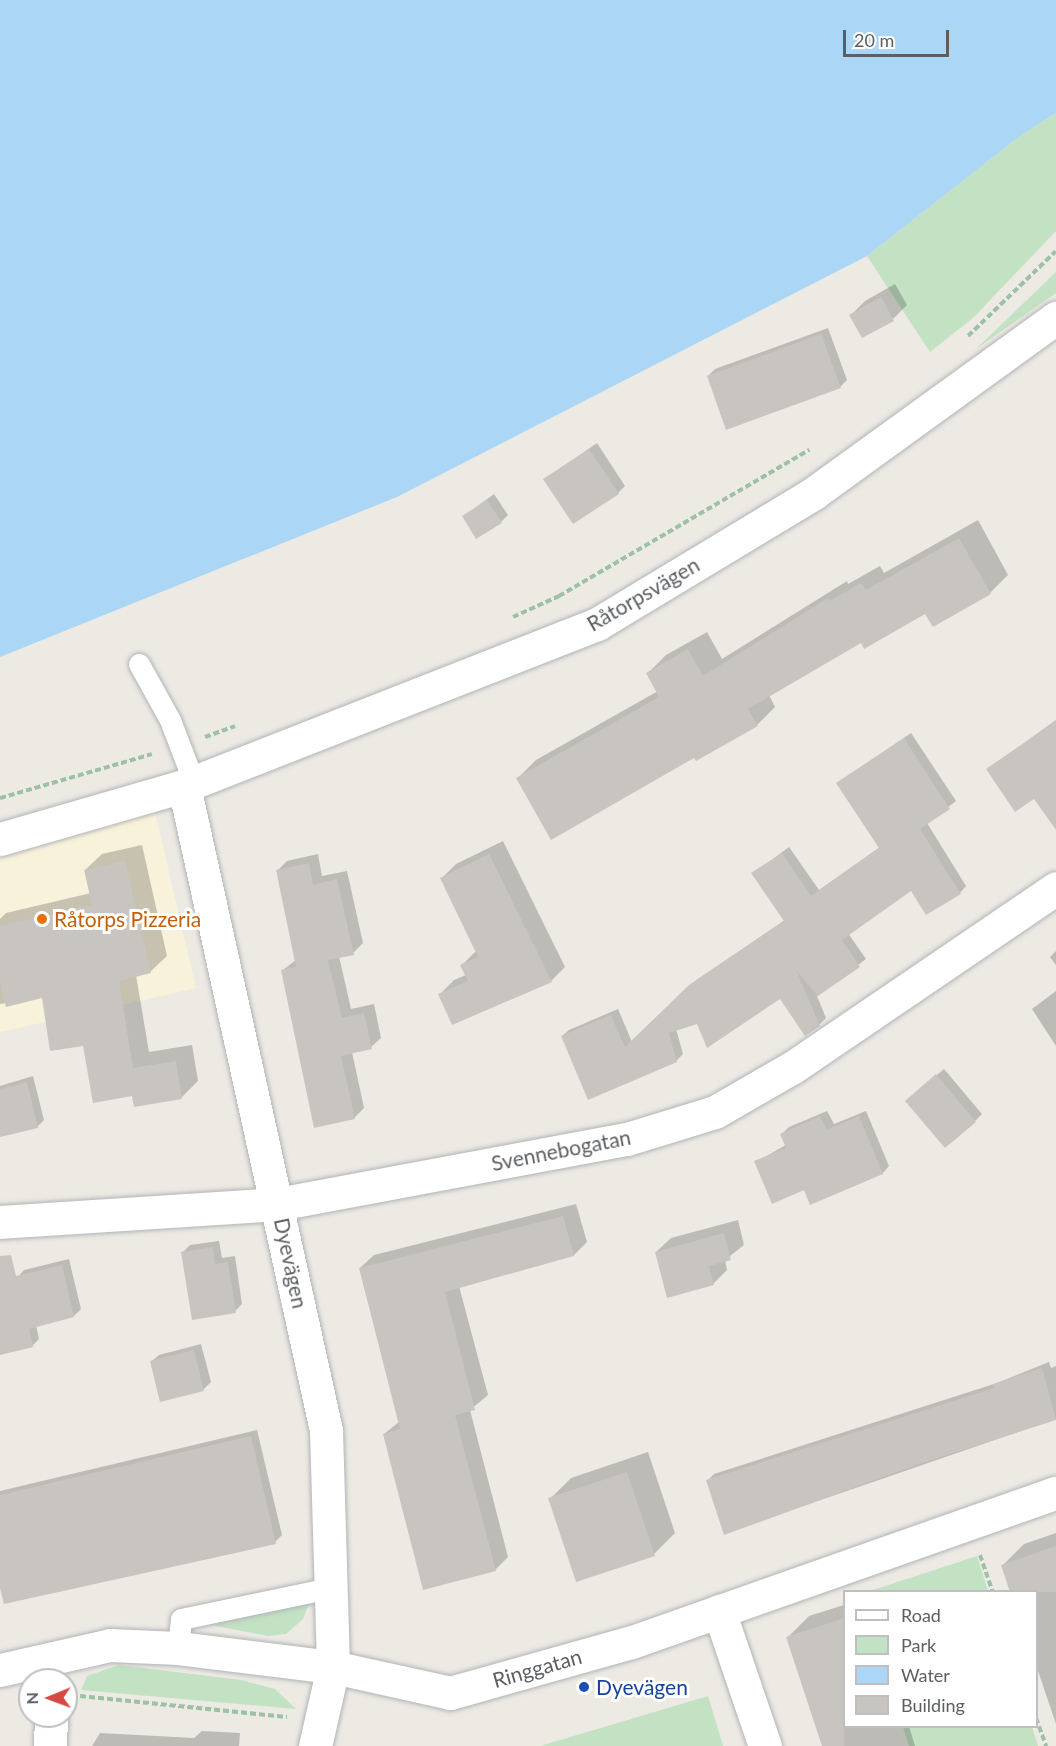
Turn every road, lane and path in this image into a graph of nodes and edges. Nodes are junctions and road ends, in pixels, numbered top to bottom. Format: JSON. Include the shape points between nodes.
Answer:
{"nodes":[{"id":1,"x":1056,"y":251,"type":"edge"},
{"id":2,"x":1056,"y":318,"type":"edge"},
{"id":3,"x":964,"y":339,"type":"dead end"},
{"id":4,"x":815,"y":447,"type":"dead end"},
{"id":5,"x":509,"y":618,"type":"dead end"},
{"id":6,"x":139,"y":664,"type":"dead end"},
{"id":7,"x":242,"y":723,"type":"dead end"},
{"id":8,"x":180,"y":746,"type":"junction"},
{"id":9,"x":189,"y":784,"type":"junction"},
{"id":10,"x":0,"y":798,"type":"edge"},
{"id":11,"x":0,"y":839,"type":"edge"},
{"id":12,"x":1056,"y":888,"type":"edge"},
{"id":13,"x":278,"y":1204,"type":"junction"},
{"id":14,"x":0,"y":1222,"type":"edge"},
{"id":15,"x":1056,"y":1493,"type":"edge"},
{"id":16,"x":330,"y":1588,"type":"junction"},
{"id":17,"x":719,"y":1611,"type":"junction"},
{"id":18,"x":178,"y":1648,"type":"junction"},
{"id":19,"x":333,"y":1667,"type":"junction"},
{"id":20,"x":75,"y":1668,"type":"edge"},
{"id":21,"x":0,"y":1670,"type":"edge"},
{"id":22,"x":18,"y":1672,"type":"edge"},
{"id":23,"x":78,"y":1682,"type":"edge"},
{"id":24,"x":1038,"y":1724,"type":"edge"},
{"id":25,"x":51,"y":1728,"type":"edge"},
{"id":26,"x":318,"y":1733,"type":"edge"},
{"id":27,"x":50,"y":1746,"type":"edge"},
{"id":28,"x":765,"y":1746,"type":"edge"},
{"id":29,"x":1046,"y":1746,"type":"edge"}],
"edges":[{"from":1,"to":3,"type":"path"},
{"from":2,"to":9,"type":"street","name":"Råtorpsvägen","via":[[814,493],[597,624]]},
{"from":4,"to":5,"type":"path","via":[[569,591]]},
{"from":6,"to":8,"type":"lane"},
{"from":7,"to":8,"type":"path"},
{"from":8,"to":9,"type":"lane"},
{"from":8,"to":10,"type":"path"},
{"from":9,"to":11,"type":"street","name":"Råtorpsvägen"},
{"from":9,"to":13,"type":"street","name":"Dyevägen"},
{"from":12,"to":13,"type":"street","name":"Svennebogatan","via":[[793,1067],[715,1112],[627,1139]]},
{"from":13,"to":14,"type":"street","name":"Svennebogatan"},
{"from":13,"to":16,"type":"street","name":"Dyevägen","via":[[326,1430]]},
{"from":15,"to":17,"type":"street","name":"Ringgatan"},
{"from":16,"to":18,"type":"lane","via":[[181,1619]]},
{"from":16,"to":19,"type":"street","name":"Dyevägen"},
{"from":17,"to":19,"type":"street","name":"Ringgatan","via":[[632,1642],[450,1693]]},
{"from":17,"to":28,"type":"street"},
{"from":18,"to":19,"type":"street","name":"Ringgatan"},
{"from":18,"to":20,"type":"street","name":"Ringgatan","via":[[110,1645]]},
{"from":19,"to":26,"type":"street","name":"Dyevägen"},
{"from":21,"to":22,"type":"street","name":"Ringgatan"},
{"from":23,"to":26,"type":"path"},
{"from":24,"to":29,"type":"path"},
{"from":25,"to":27,"type":"street"}]}
